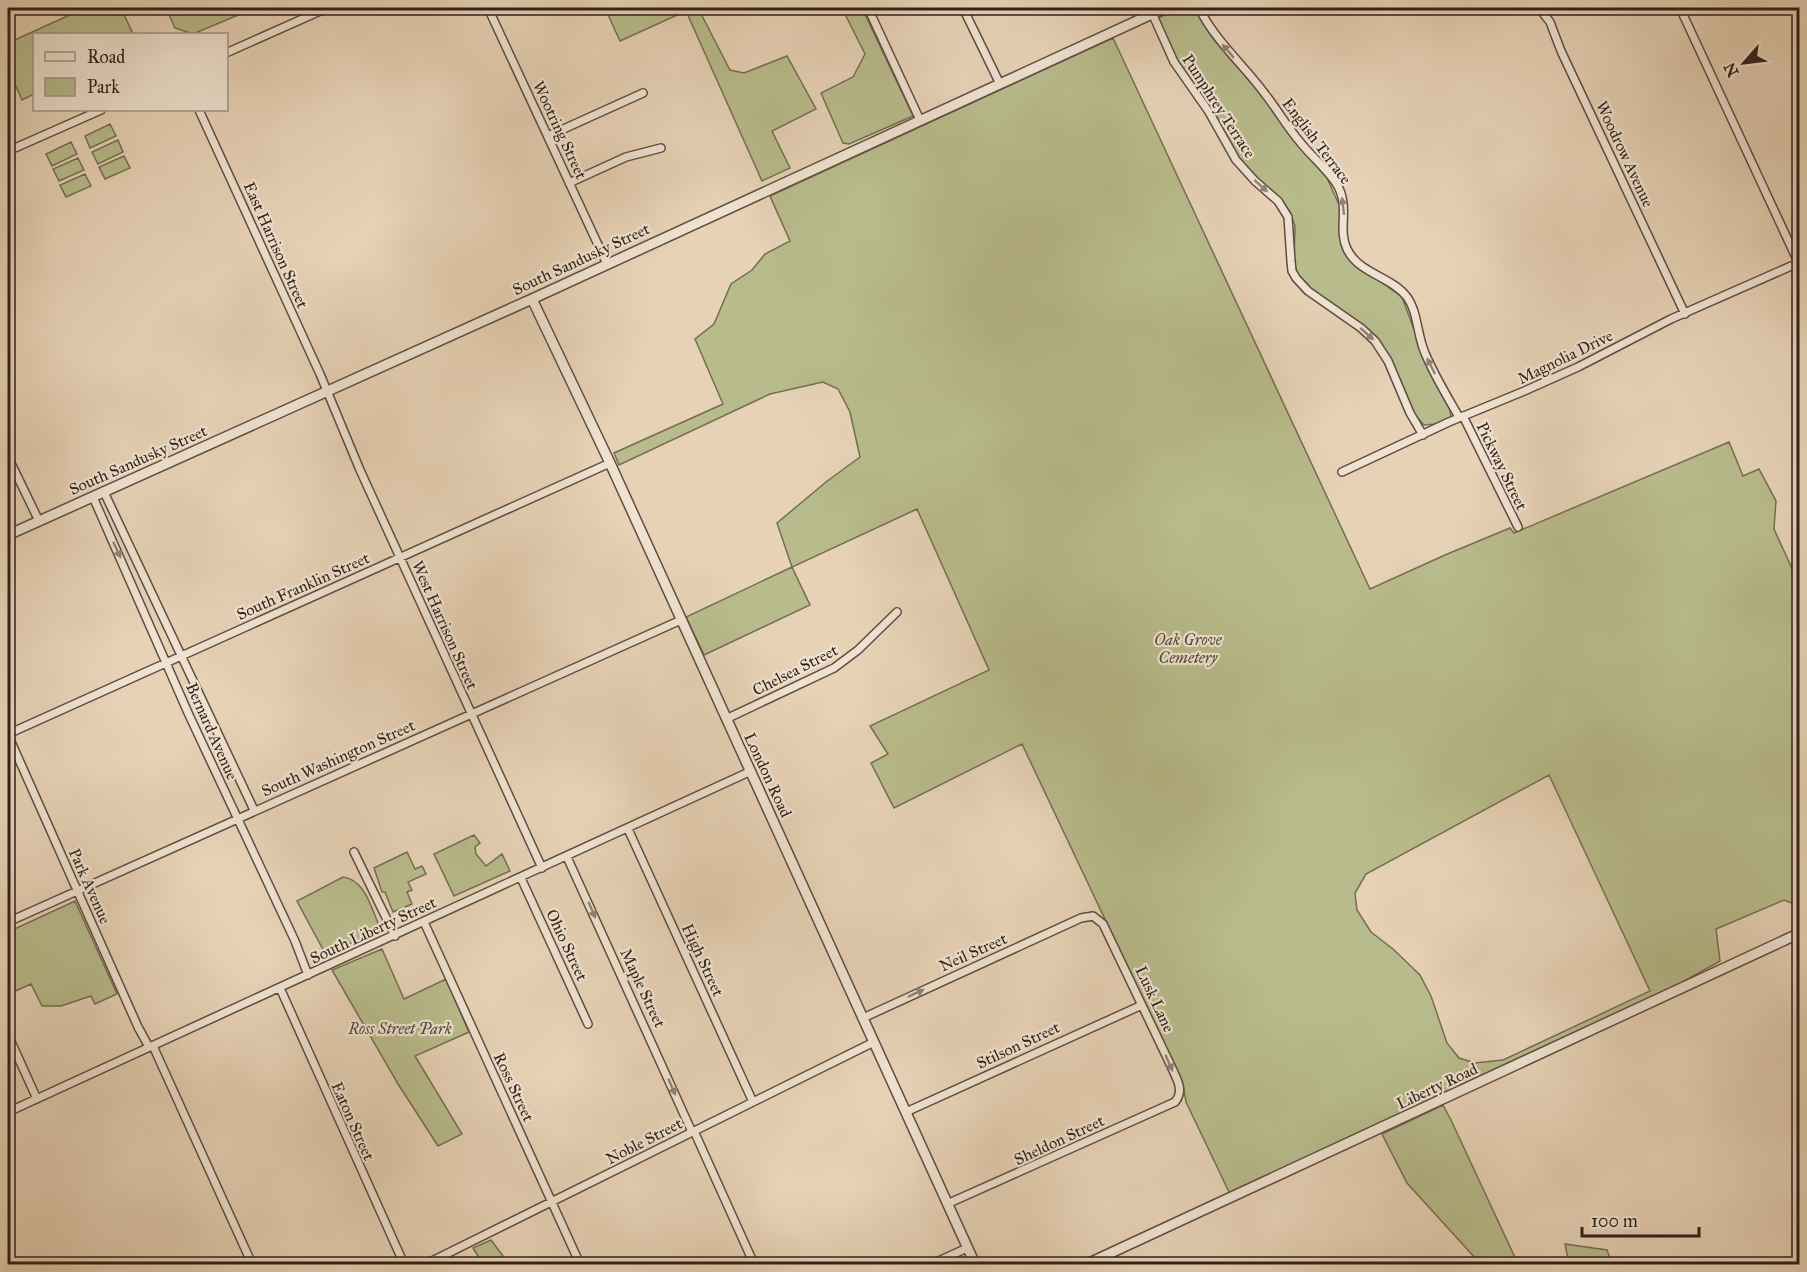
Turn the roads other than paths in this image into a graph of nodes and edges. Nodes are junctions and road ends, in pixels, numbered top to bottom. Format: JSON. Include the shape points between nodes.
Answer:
{"nodes":[{"id":1,"x":327,"y":8,"type":"edge"},
{"id":2,"x":488,"y":8,"type":"edge"},
{"id":3,"x":868,"y":8,"type":"edge"},
{"id":4,"x":963,"y":8,"type":"edge"},
{"id":5,"x":1165,"y":8,"type":"edge"},
{"id":6,"x":1198,"y":8,"type":"edge"},
{"id":7,"x":1539,"y":8,"type":"edge"},
{"id":8,"x":1680,"y":8,"type":"edge"},
{"id":9,"x":1152,"y":13,"type":"junction"},
{"id":10,"x":228,"y":52,"type":"edge"},
{"id":11,"x":1000,"y":84,"type":"junction"},
{"id":12,"x":644,"y":93,"type":"dead end"},
{"id":13,"x":98,"y":111,"type":"edge"},
{"id":14,"x":199,"y":111,"type":"edge"},
{"id":15,"x":921,"y":120,"type":"junction"},
{"id":16,"x":548,"y":136,"type":"junction"},
{"id":17,"x":661,"y":148,"type":"dead end"},
{"id":18,"x":8,"y":150,"type":"edge"},
{"id":19,"x":569,"y":183,"type":"junction"},
{"id":20,"x":607,"y":264,"type":"junction"},
{"id":21,"x":1799,"y":265,"type":"edge"},
{"id":22,"x":532,"y":298,"type":"junction"},
{"id":23,"x":1684,"y":314,"type":"junction"},
{"id":24,"x":327,"y":392,"type":"junction"},
{"id":25,"x":1461,"y":416,"type":"junction"},
{"id":26,"x":1423,"y":435,"type":"junction"},
{"id":27,"x":8,"y":457,"type":"edge"},
{"id":28,"x":610,"y":463,"type":"junction"},
{"id":29,"x":1342,"y":472,"type":"dead end"},
{"id":30,"x":104,"y":492,"type":"junction"},
{"id":31,"x":93,"y":497,"type":"junction"},
{"id":32,"x":39,"y":521,"type":"junction"},
{"id":33,"x":1518,"y":528,"type":"dead end"},
{"id":34,"x":8,"y":536,"type":"edge"},
{"id":35,"x":400,"y":557,"type":"junction"},
{"id":36,"x":897,"y":612,"type":"dead end"},
{"id":37,"x":681,"y":620,"type":"junction"},
{"id":38,"x":182,"y":655,"type":"junction"},
{"id":39,"x":166,"y":662,"type":"junction"},
{"id":40,"x":471,"y":713,"type":"junction"},
{"id":41,"x":726,"y":719,"type":"junction"},
{"id":42,"x":8,"y":734,"type":"edge"},
{"id":43,"x":749,"y":772,"type":"junction"},
{"id":44,"x":254,"y":810,"type":"junction"},
{"id":45,"x":237,"y":818,"type":"junction"},
{"id":46,"x":628,"y":829,"type":"junction"},
{"id":47,"x":354,"y":852,"type":"dead end"},
{"id":48,"x":567,"y":857,"type":"junction"},
{"id":49,"x":542,"y":868,"type":"junction"},
{"id":50,"x":521,"y":878,"type":"junction"},
{"id":51,"x":78,"y":891,"type":"junction"},
{"id":52,"x":1097,"y":917,"type":"joint"},
{"id":53,"x":8,"y":922,"type":"edge"},
{"id":54,"x":424,"y":922,"type":"junction"},
{"id":55,"x":1800,"y":933,"type":"edge"},
{"id":56,"x":395,"y":936,"type":"junction"},
{"id":57,"x":308,"y":975,"type":"junction"},
{"id":58,"x":280,"y":988,"type":"junction"},
{"id":59,"x":1142,"y":1005,"type":"junction"},
{"id":60,"x":862,"y":1018,"type":"junction"},
{"id":61,"x":588,"y":1024,"type":"dead end"},
{"id":62,"x":8,"y":1035,"type":"edge"},
{"id":63,"x":874,"y":1042,"type":"junction"},
{"id":64,"x":151,"y":1047,"type":"junction"},
{"id":65,"x":1179,"y":1096,"type":"joint"},
{"id":66,"x":37,"y":1098,"type":"junction"},
{"id":67,"x":753,"y":1102,"type":"junction"},
{"id":68,"x":8,"y":1112,"type":"edge"},
{"id":69,"x":906,"y":1112,"type":"junction"},
{"id":70,"x":693,"y":1131,"type":"junction"},
{"id":71,"x":552,"y":1203,"type":"junction"},
{"id":72,"x":947,"y":1204,"type":"junction"},
{"id":73,"x":967,"y":1248,"type":"junction"},
{"id":74,"x":252,"y":1264,"type":"edge"},
{"id":75,"x":404,"y":1264,"type":"edge"},
{"id":76,"x":426,"y":1264,"type":"edge"},
{"id":77,"x":580,"y":1264,"type":"edge"},
{"id":78,"x":754,"y":1264,"type":"edge"},
{"id":79,"x":932,"y":1264,"type":"edge"},
{"id":80,"x":975,"y":1264,"type":"edge"},
{"id":81,"x":1087,"y":1264,"type":"edge"}],
"edges":[{"from":1,"to":10,"type":"street"},
{"from":2,"to":16,"type":"street","name":"Wootring Street"},
{"from":3,"to":15,"type":"street"},
{"from":4,"to":11,"type":"street"},
{"from":5,"to":9,"type":"street","name":"South Sandusky Street"},
{"from":25,"to":6,"type":"street","name":"English Terrace","one_way":true,"via":[[1424,352],[1406,296],[1361,266],[1348,251],[1343,201],[1337,185],[1222,44]]},
{"from":7,"to":23,"type":"street","name":"Woodrow Avenue","via":[[1550,21]]},
{"from":8,"to":21,"type":"street"},
{"from":9,"to":11,"type":"street","name":"South Sandusky Street"},
{"from":9,"to":26,"type":"street","name":"Pumphrey Terrace","one_way":true,"via":[[1174,62],[1236,160],[1288,216],[1296,279],[1376,341]]},
{"from":11,"to":15,"type":"street","name":"South Sandusky Street"},
{"from":12,"to":16,"type":"street"},
{"from":13,"to":18,"type":"street"},
{"from":14,"to":24,"type":"street","name":"East Harrison Street"},
{"from":15,"to":20,"type":"street","name":"South Sandusky Street"},
{"from":16,"to":19,"type":"street","name":"Wootring Street"},
{"from":17,"to":19,"type":"street","via":[[626,157]]},
{"from":19,"to":20,"type":"street","name":"Wootring Street"},
{"from":20,"to":22,"type":"street","name":"South Sandusky Street"},
{"from":21,"to":23,"type":"street","name":"Magnolia Drive"},
{"from":22,"to":24,"type":"street","name":"South Sandusky Street"},
{"from":22,"to":28,"type":"street","name":"London Road"},
{"from":23,"to":25,"type":"street","name":"Magnolia Drive","via":[[1522,393]]},
{"from":24,"to":30,"type":"street","name":"South Sandusky Street"},
{"from":24,"to":35,"type":"street","name":"West Harrison Street"},
{"from":25,"to":26,"type":"street","name":"Magnolia Drive"},
{"from":25,"to":33,"type":"street","name":"Pickway Street"},
{"from":26,"to":29,"type":"street","name":"Magnolia Drive"},
{"from":27,"to":32,"type":"street"},
{"from":28,"to":35,"type":"street","name":"South Franklin Street"},
{"from":28,"to":37,"type":"street","name":"London Road"},
{"from":30,"to":31,"type":"street","name":"South Sandusky Street"},
{"from":30,"to":38,"type":"street","name":"Bernard Avenue"},
{"from":31,"to":32,"type":"street","name":"South Sandusky Street"},
{"from":31,"to":39,"type":"street","name":"Bernard Avenue","one_way":true},
{"from":32,"to":34,"type":"street","name":"South Sandusky Street"},
{"from":35,"to":38,"type":"street","name":"South Franklin Street"},
{"from":35,"to":40,"type":"street","name":"West Harrison Street"},
{"from":36,"to":41,"type":"street","name":"Chelsea Street","via":[[834,668]]},
{"from":37,"to":40,"type":"street","name":"South Washington Street"},
{"from":37,"to":41,"type":"street","name":"London Road"},
{"from":38,"to":39,"type":"street","name":"South Franklin Street"},
{"from":38,"to":44,"type":"street","name":"Bernard Avenue"},
{"from":39,"to":42,"type":"street","name":"South Franklin Street"},
{"from":39,"to":45,"type":"street","name":"Bernard Avenue"},
{"from":40,"to":44,"type":"street","name":"South Washington Street"},
{"from":40,"to":49,"type":"street","name":"West Harrison Street"},
{"from":41,"to":43,"type":"street","name":"London Road"},
{"from":42,"to":51,"type":"street","name":"Park Avenue"},
{"from":43,"to":46,"type":"street","name":"South Liberty Street"},
{"from":43,"to":60,"type":"street","name":"London Road"},
{"from":44,"to":45,"type":"street","name":"South Washington Street"},
{"from":45,"to":51,"type":"street","name":"South Washington Street"},
{"from":45,"to":57,"type":"street","name":"Bernard Avenue"},
{"from":46,"to":48,"type":"street","name":"South Liberty Street"},
{"from":46,"to":67,"type":"street","name":"High Street"},
{"from":47,"to":56,"type":"street"},
{"from":48,"to":49,"type":"street","name":"South Liberty Street"},
{"from":48,"to":70,"type":"street","name":"Maple Street","one_way":true},
{"from":49,"to":50,"type":"street","name":"South Liberty Street"},
{"from":50,"to":54,"type":"street","name":"South Liberty Street"},
{"from":50,"to":61,"type":"street","name":"Ohio Street"},
{"from":51,"to":53,"type":"street","name":"South Washington Street"},
{"from":51,"to":64,"type":"street","name":"Park Avenue","via":[[138,1027]]},
{"from":52,"to":59,"type":"street","name":"Lusk Lane"},
{"from":60,"to":52,"type":"street","name":"Neil Street","one_way":true,"via":[[1081,918]]},
{"from":54,"to":56,"type":"street","name":"South Liberty Street"},
{"from":54,"to":71,"type":"street","name":"Ross Street"},
{"from":55,"to":81,"type":"street","name":"Liberty Road"},
{"from":56,"to":57,"type":"street","name":"South Liberty Street"},
{"from":57,"to":58,"type":"street","name":"South Liberty Street"},
{"from":58,"to":64,"type":"street","name":"South Liberty Street"},
{"from":58,"to":75,"type":"street","name":"Eaton Street"},
{"from":59,"to":65,"type":"street","name":"Lusk Lane","one_way":true,"via":[[1180,1088]]},
{"from":59,"to":69,"type":"street","name":"Stilson Street"},
{"from":60,"to":63,"type":"street","name":"London Road"},
{"from":62,"to":66,"type":"street"},
{"from":63,"to":67,"type":"street","name":"Noble Street"},
{"from":63,"to":69,"type":"street","name":"London Road"},
{"from":64,"to":66,"type":"street","name":"South Liberty Street"},
{"from":64,"to":74,"type":"street","name":"Park Avenue"},
{"from":65,"to":72,"type":"street","name":"Sheldon Street","via":[[1171,1104]]},
{"from":66,"to":68,"type":"street","name":"South Liberty Street"},
{"from":67,"to":70,"type":"street","name":"Noble Street"},
{"from":69,"to":72,"type":"street","name":"London Road"},
{"from":70,"to":71,"type":"street","name":"Noble Street"},
{"from":70,"to":78,"type":"street","name":"Maple Street"},
{"from":71,"to":76,"type":"street","name":"Noble Street"},
{"from":71,"to":77,"type":"street","name":"Ross Street"},
{"from":72,"to":73,"type":"street","name":"London Road"},
{"from":73,"to":79,"type":"street"},
{"from":73,"to":80,"type":"street","name":"London Road"}]}
